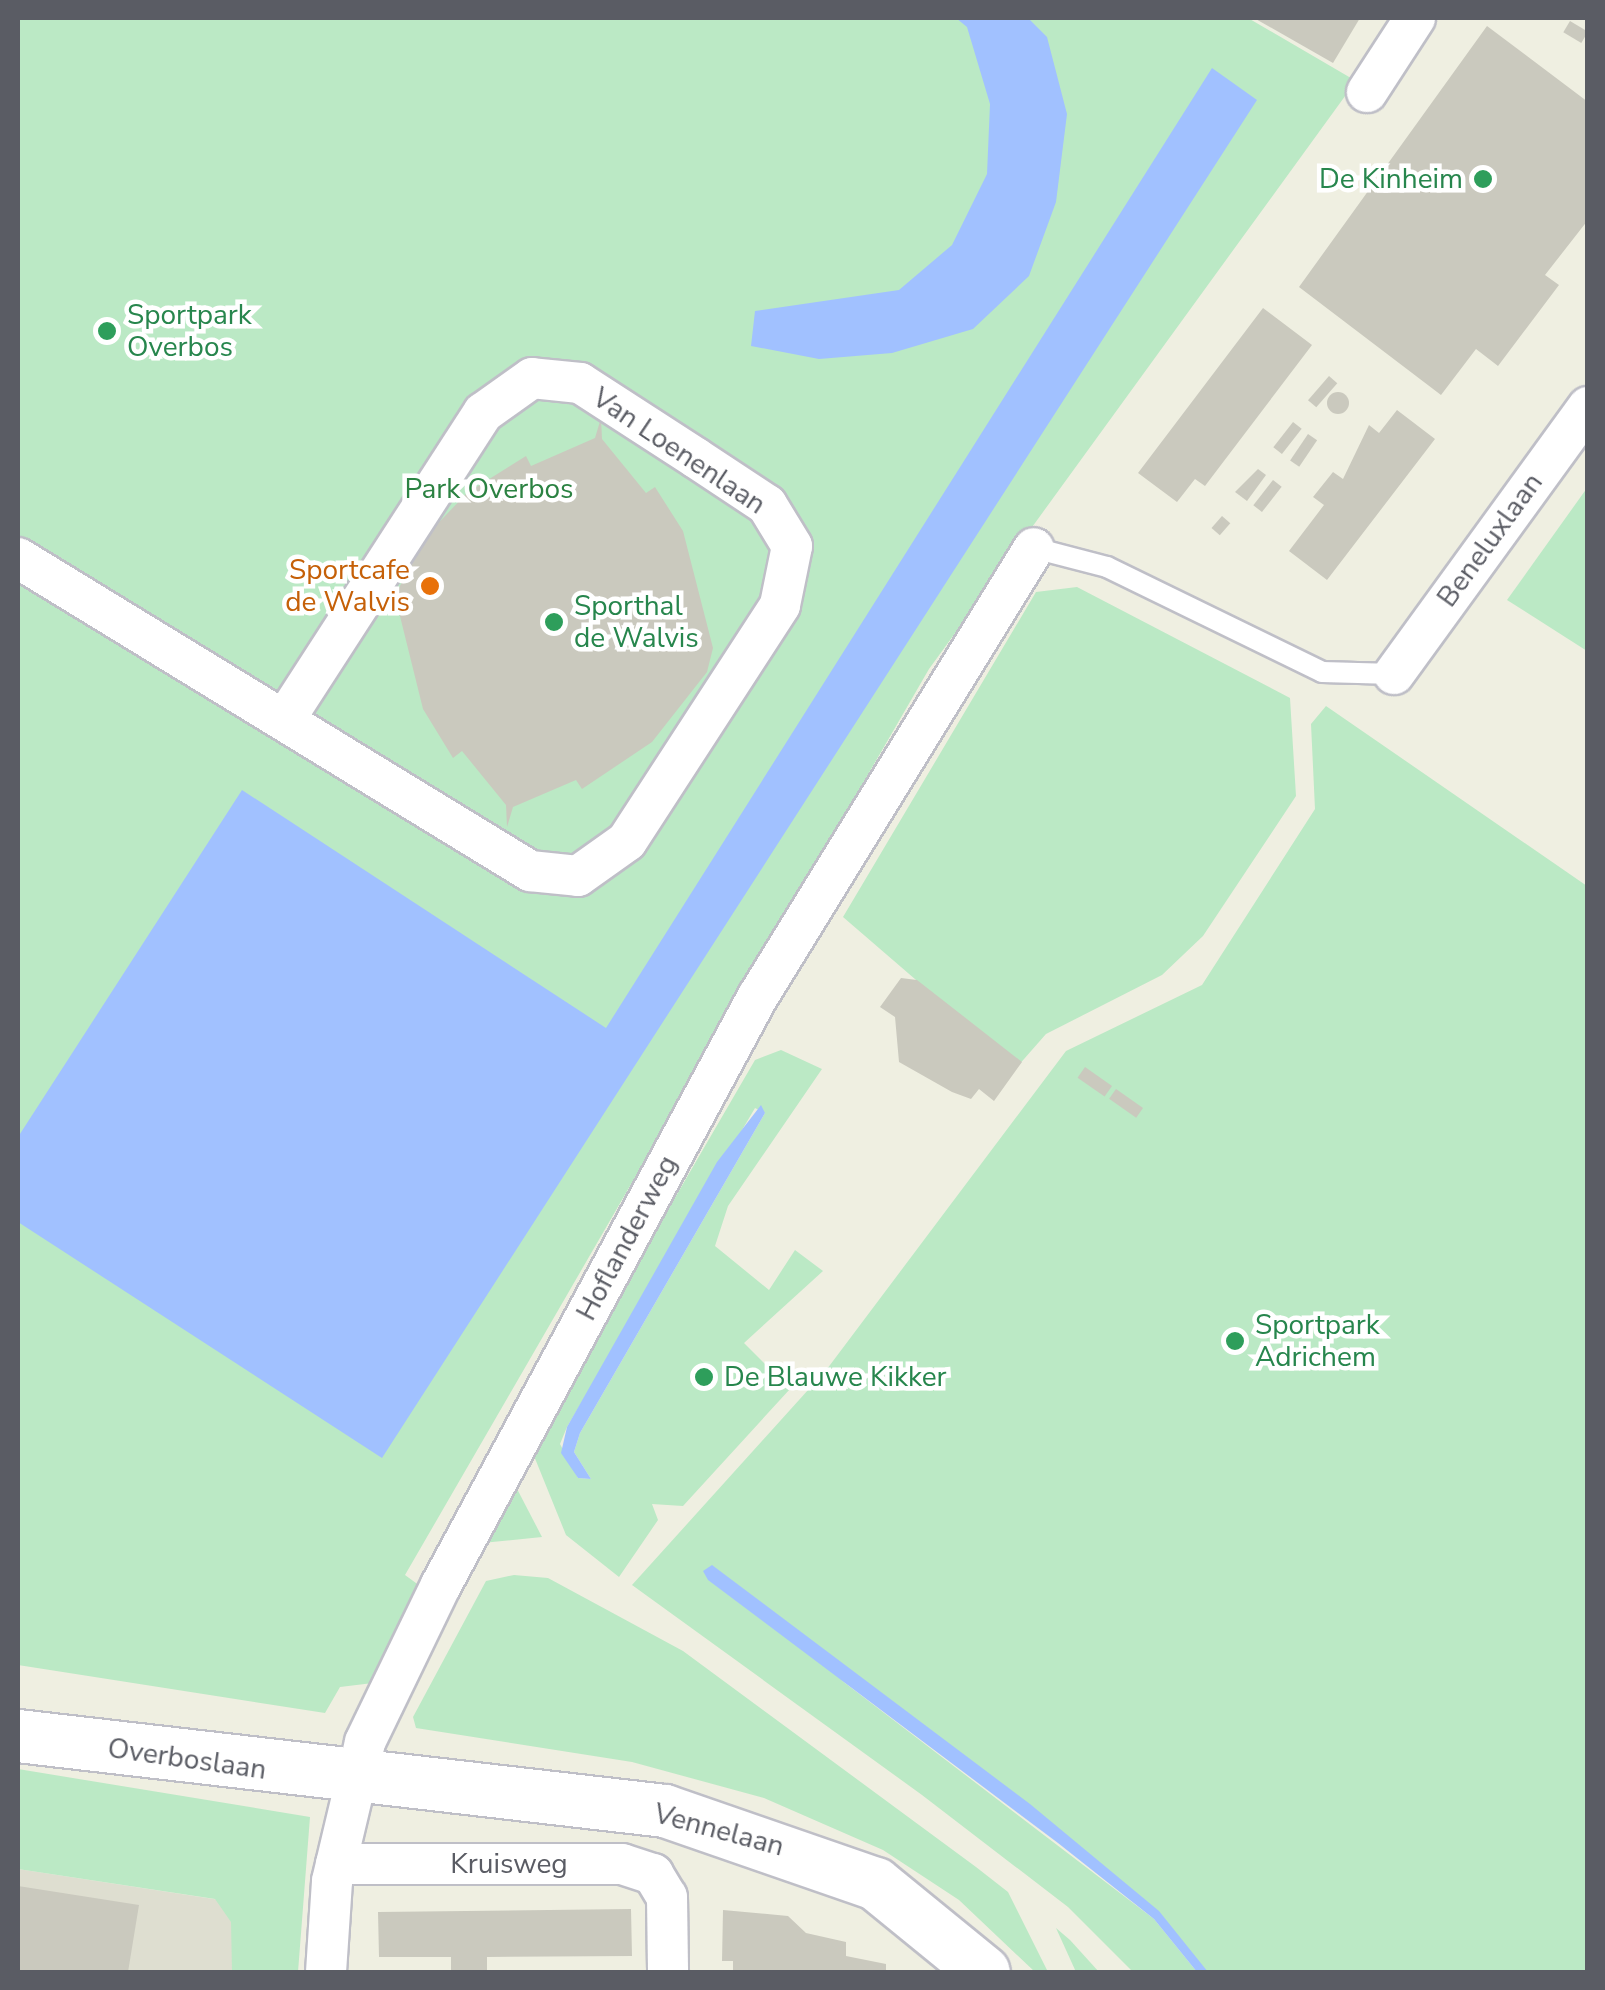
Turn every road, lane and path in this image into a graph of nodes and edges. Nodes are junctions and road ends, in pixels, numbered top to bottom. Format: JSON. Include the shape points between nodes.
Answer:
{"nodes":[{"id":1,"x":1415,"y":18,"type":"edge"},
{"id":2,"x":1368,"y":92,"type":"dead end"},
{"id":3,"x":1588,"y":407,"type":"edge"},
{"id":4,"x":1034,"y":548,"type":"joint"},
{"id":5,"x":18,"y":558,"type":"edge"},
{"id":6,"x":1394,"y":674,"type":"joint"},
{"id":7,"x":288,"y":714,"type":"junction"},
{"id":8,"x":18,"y":1736,"type":"edge"},
{"id":9,"x":356,"y":1782,"type":"junction"},
{"id":10,"x":336,"y":1864,"type":"junction"},
{"id":11,"x":326,"y":1972,"type":"edge"},
{"id":12,"x":668,"y":1972,"type":"edge"},
{"id":13,"x":984,"y":1972,"type":"edge"}],
"edges":[{"from":1,"to":2,"type":"street"},
{"from":3,"to":6,"type":"street","name":"Beneluxlaan"},
{"from":4,"to":6,"type":"lane","via":[[1150,585],[1322,672]]},
{"from":4,"to":9,"type":"street","name":"Hoflanderweg","via":[[757,998],[442,1585],[365,1742]]},
{"from":5,"to":7,"type":"street","name":"Van Loenenlaan","via":[[236,698]]},
{"from":7,"to":7,"type":"street","name":"Van Loenenlaan","via":[[530,870],[578,876],[626,841],[780,605],[792,546],[768,505],[739,486],[580,384],[532,378],[483,413]]},
{"from":8,"to":9,"type":"street","name":"Overboslaan"},
{"from":9,"to":10,"type":"street","name":"Hoflanderweg"},
{"from":9,"to":13,"type":"street","name":"Vennelaan","via":[[665,1811],[771,1841],[876,1884]]},
{"from":10,"to":11,"type":"street","name":"Hoflanderweg"},
{"from":10,"to":12,"type":"street","name":"Kruisweg","via":[[622,1864],[654,1874],[667,1897]]}]}
